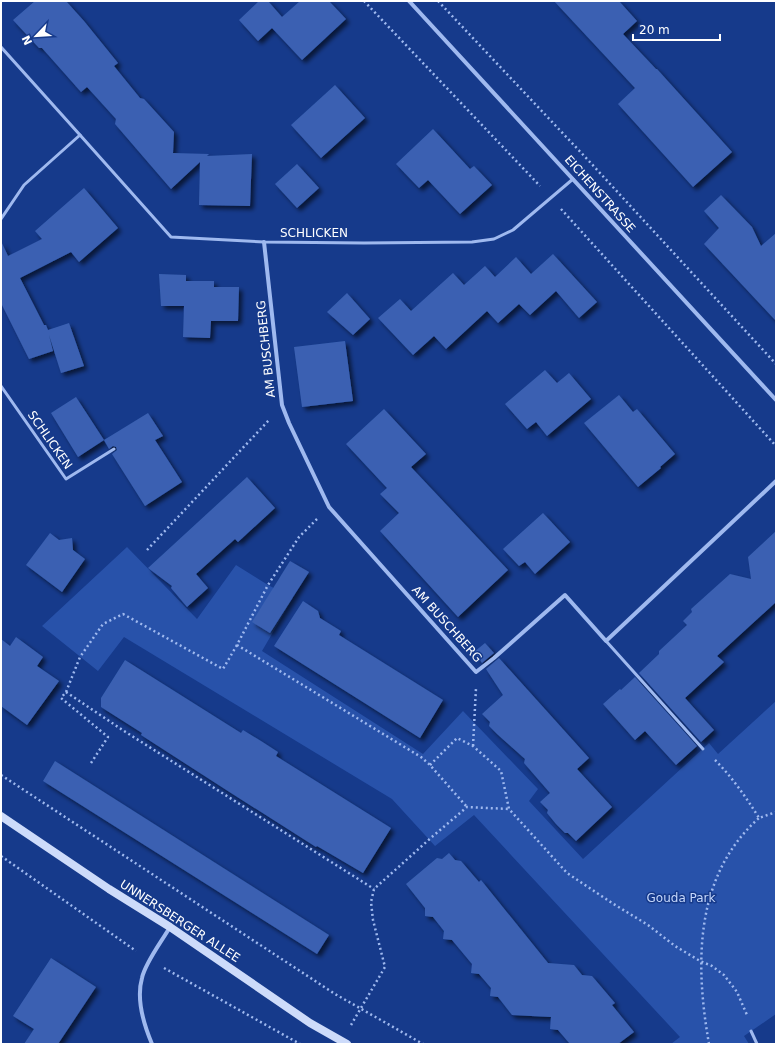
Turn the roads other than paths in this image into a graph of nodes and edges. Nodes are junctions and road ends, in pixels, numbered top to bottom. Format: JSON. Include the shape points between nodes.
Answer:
{"nodes":[{"id":1,"x":408,"y":1,"type":"edge"},
{"id":2,"x":1,"y":46,"type":"edge"},
{"id":3,"x":80,"y":135,"type":"junction"},
{"id":4,"x":573,"y":180,"type":"junction"},
{"id":5,"x":1,"y":219,"type":"edge"},
{"id":6,"x":264,"y":242,"type":"junction"},
{"id":7,"x":1,"y":386,"type":"edge"},
{"id":8,"x":776,"y":400,"type":"edge"},
{"id":9,"x":114,"y":449,"type":"dead end"},
{"id":10,"x":776,"y":481,"type":"edge"},
{"id":11,"x":606,"y":641,"type":"junction"},
{"id":12,"x":703,"y":749,"type":"road end"},
{"id":13,"x":1,"y":816,"type":"edge"},
{"id":14,"x":170,"y":927,"type":"junction"},
{"id":15,"x":751,"y":1031,"type":"road end"},
{"id":16,"x":344,"y":1043,"type":"edge"},
{"id":17,"x":152,"y":1044,"type":"edge"},
{"id":18,"x":757,"y":1044,"type":"edge"}],
"edges":[{"from":1,"to":4,"type":"street","name":"EICHENSTRASSE"},
{"from":2,"to":3,"type":"lane","name":"SCHLICKEN"},
{"from":3,"to":5,"type":"lane","via":[[24,185]]},
{"from":3,"to":6,"type":"lane","name":"SCHLICKEN","via":[[171,237]]},
{"from":4,"to":6,"type":"lane","name":"SCHLICKEN","via":[[513,230],[494,239],[472,242]]},
{"from":4,"to":8,"type":"street","name":"EICHENSTRASSE"},
{"from":6,"to":11,"type":"street","name":"AM BUSCHBERG","via":[[282,405],[329,507],[476,672],[565,595]]},
{"from":7,"to":9,"type":"lane","name":"SCHLICKEN","via":[[66,479]]},
{"from":10,"to":11,"type":"street"},
{"from":11,"to":12,"type":"lane"},
{"from":13,"to":14,"type":"main road","name":"UNNERSBERGER ALLEE"},
{"from":14,"to":16,"type":"main road","name":"UNNERSBERGER ALLEE","via":[[310,1023]]},
{"from":14,"to":17,"type":"street","via":[[142,976],[140,988],[147,1032]]},
{"from":15,"to":18,"type":"lane"}]}
